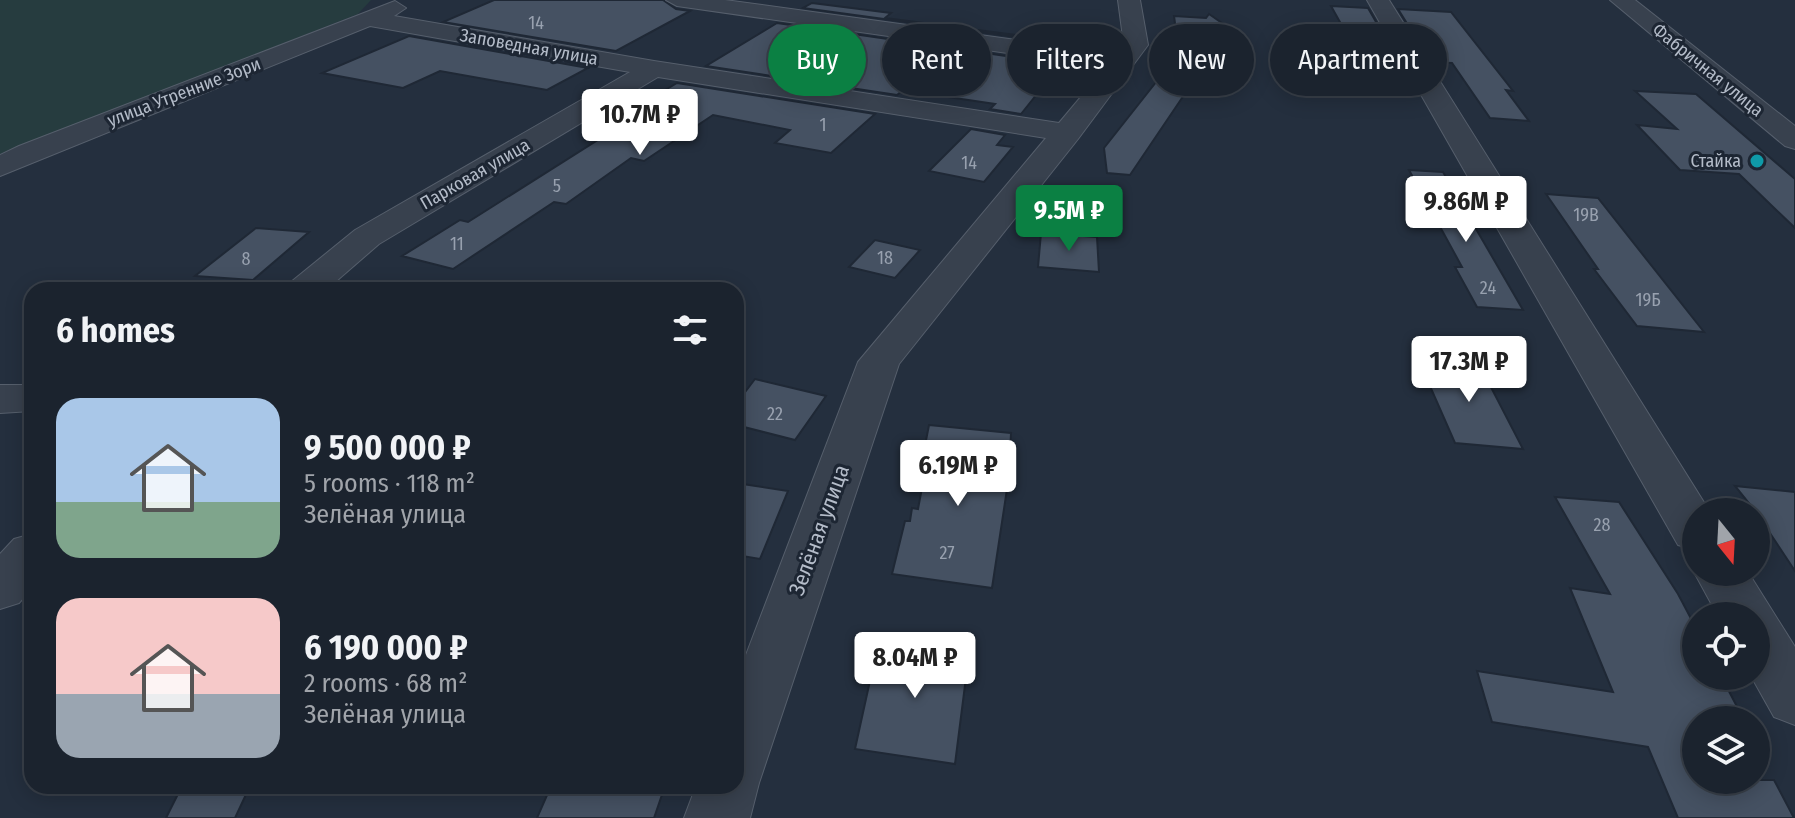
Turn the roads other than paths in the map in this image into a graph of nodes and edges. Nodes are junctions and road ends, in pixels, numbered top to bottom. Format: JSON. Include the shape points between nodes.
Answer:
{"nodes":[{"id":1,"x":414,"y":0,"type":"edge"},
{"id":2,"x":677,"y":0,"type":"edge"},
{"id":3,"x":1129,"y":0,"type":"edge"},
{"id":4,"x":1378,"y":0,"type":"edge"},
{"id":5,"x":1621,"y":0,"type":"edge"},
{"id":6,"x":378,"y":9,"type":"edge"},
{"id":7,"x":1133,"y":24,"type":"edge"},
{"id":8,"x":1133,"y":26,"type":"edge"},
{"id":9,"x":1007,"y":46,"type":"edge"},
{"id":10,"x":1133,"y":49,"type":"edge"},
{"id":11,"x":654,"y":69,"type":"junction"},
{"id":12,"x":1097,"y":96,"type":"edge"},
{"id":13,"x":1068,"y":133,"type":"junction"},
{"id":14,"x":1795,"y":140,"type":"edge"},
{"id":15,"x":0,"y":167,"type":"edge"},
{"id":16,"x":314,"y":282,"type":"edge"},
{"id":17,"x":24,"y":398,"type":"edge"},
{"id":18,"x":0,"y":399,"type":"edge"},
{"id":19,"x":1682,"y":509,"type":"edge"},
{"id":20,"x":24,"y":562,"type":"edge"},
{"id":21,"x":0,"y":588,"type":"edge"},
{"id":22,"x":1770,"y":657,"type":"edge"},
{"id":23,"x":1795,"y":699,"type":"edge"},
{"id":24,"x":744,"y":742,"type":"edge"},
{"id":25,"x":725,"y":794,"type":"edge"},
{"id":26,"x":717,"y":818,"type":"edge"}],
"edges":[{"from":1,"to":6,"type":"street","name":"улица Утренние Зори"},
{"from":2,"to":9,"type":"street"},
{"from":3,"to":7,"type":"street","name":"Зелёная улица"},
{"from":4,"to":19,"type":"street"},
{"from":5,"to":14,"type":"street","name":"Фабричная улица"},
{"from":6,"to":11,"type":"street","name":"Заповедная улица"},
{"from":6,"to":15,"type":"street","name":"улица Утренние Зори"},
{"from":8,"to":10,"type":"street","name":"Зелёная улица"},
{"from":11,"to":13,"type":"street","name":"Заповедная улица"},
{"from":11,"to":16,"type":"street","name":"Парковая улица","via":[[367,237]]},
{"from":12,"to":13,"type":"street","name":"Зелёная улица"},
{"from":13,"to":24,"type":"street","name":"Зелёная улица","via":[[879,362]]},
{"from":17,"to":18,"type":"street"},
{"from":20,"to":21,"type":"street"},
{"from":22,"to":23,"type":"street"},
{"from":25,"to":26,"type":"street"}]}
